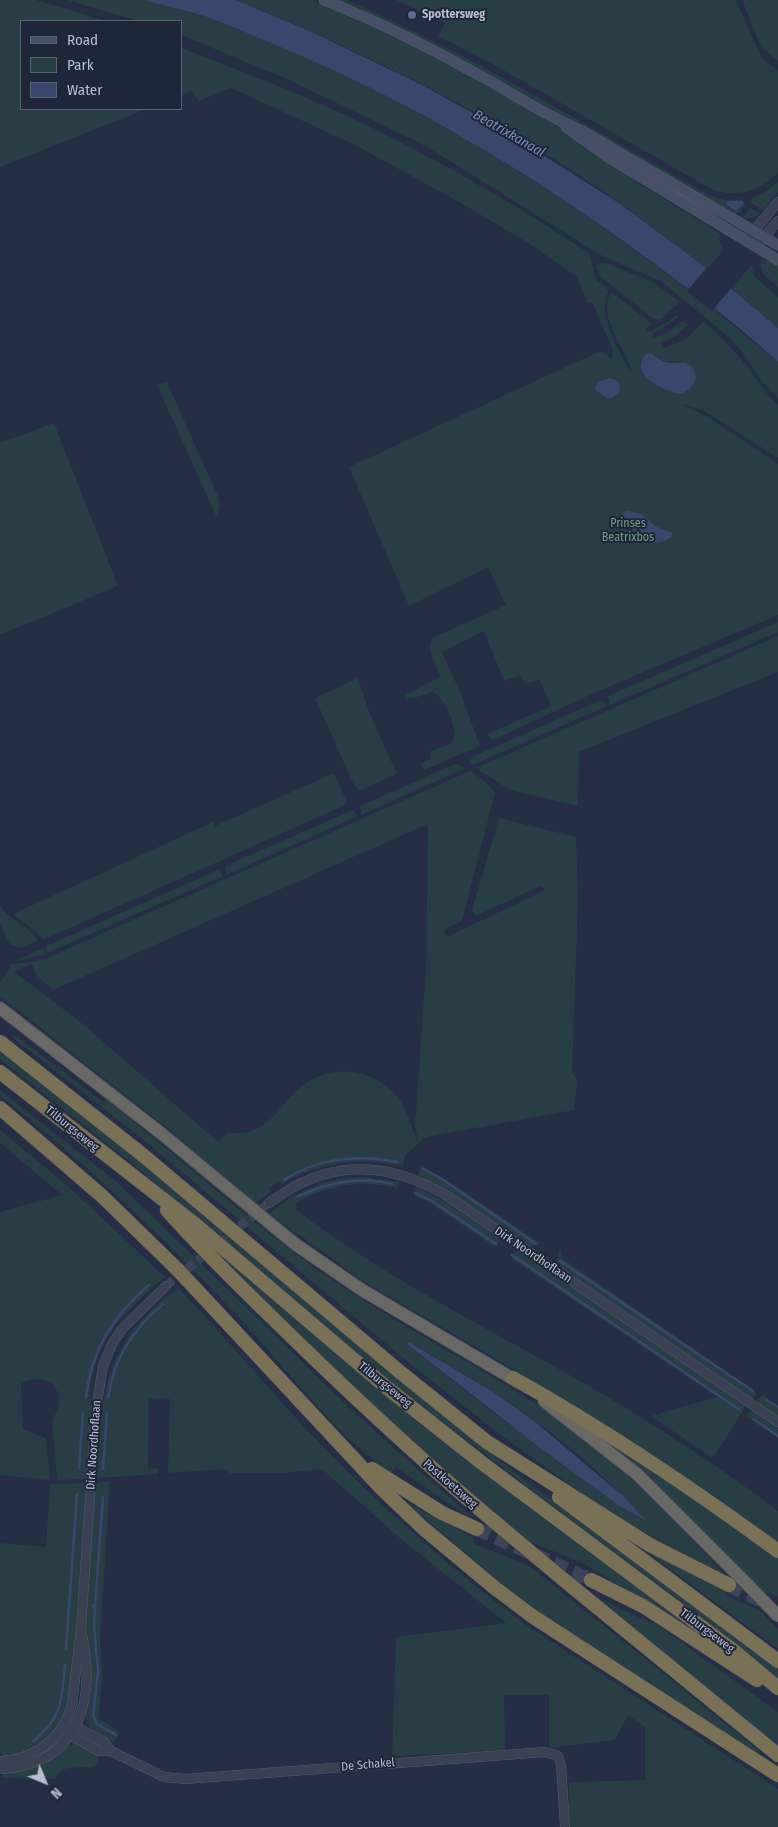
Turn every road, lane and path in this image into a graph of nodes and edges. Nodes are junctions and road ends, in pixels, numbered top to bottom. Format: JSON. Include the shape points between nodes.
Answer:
{"nodes":[{"id":1,"x":324,"y":0,"type":"edge"},
{"id":2,"x":562,"y":123,"type":"junction"},
{"id":3,"x":778,"y":202,"type":"edge"},
{"id":4,"x":778,"y":221,"type":"edge"},
{"id":5,"x":754,"y":230,"type":"junction"},
{"id":6,"x":764,"y":237,"type":"junction"},
{"id":7,"x":746,"y":240,"type":"junction"},
{"id":8,"x":778,"y":245,"type":"edge"},
{"id":9,"x":756,"y":246,"type":"junction"},
{"id":10,"x":778,"y":260,"type":"edge"},
{"id":11,"x":0,"y":1008,"type":"edge"},
{"id":12,"x":0,"y":1042,"type":"edge"},
{"id":13,"x":0,"y":1072,"type":"edge"},
{"id":14,"x":0,"y":1108,"type":"edge"},
{"id":15,"x":146,"y":1188,"type":"junction"},
{"id":16,"x":270,"y":1203,"type":"tunnel mouth"},
{"id":17,"x":166,"y":1286,"type":"tunnel mouth"},
{"id":18,"x":513,"y":1378,"type":"junction"},
{"id":19,"x":778,"y":1422,"type":"edge"},
{"id":20,"x":487,"y":1442,"type":"junction"},
{"id":21,"x":350,"y":1452,"type":"junction"},
{"id":22,"x":477,"y":1529,"type":"tunnel mouth"},
{"id":23,"x":778,"y":1551,"type":"edge"},
{"id":24,"x":591,"y":1580,"type":"tunnel mouth"},
{"id":25,"x":729,"y":1585,"type":"tunnel mouth"},
{"id":26,"x":778,"y":1616,"type":"edge"},
{"id":27,"x":81,"y":1628,"type":"junction"},
{"id":28,"x":778,"y":1661,"type":"edge"},
{"id":29,"x":778,"y":1688,"type":"edge"},
{"id":30,"x":778,"y":1695,"type":"edge"},
{"id":31,"x":65,"y":1726,"type":"junction"},
{"id":32,"x":77,"y":1727,"type":"junction"},
{"id":33,"x":71,"y":1736,"type":"junction"},
{"id":34,"x":111,"y":1751,"type":"junction"},
{"id":35,"x":778,"y":1755,"type":"edge"},
{"id":36,"x":0,"y":1761,"type":"edge"},
{"id":37,"x":0,"y":1769,"type":"edge"},
{"id":38,"x":778,"y":1775,"type":"edge"},
{"id":39,"x":565,"y":1827,"type":"edge"}],
"edges":[{"from":1,"to":2,"type":"main road","via":[[474,72]]},
{"from":2,"to":5,"type":"main road","via":[[582,131]]},
{"from":2,"to":7,"type":"main road","via":[[608,157]]},
{"from":3,"to":5,"type":"street"},
{"from":4,"to":6,"type":"street"},
{"from":5,"to":6,"type":"main road"},
{"from":5,"to":7,"type":"street"},
{"from":6,"to":8,"type":"main road"},
{"from":6,"to":9,"type":"street"},
{"from":7,"to":9,"type":"main road"},
{"from":9,"to":10,"type":"main road"},
{"from":11,"to":18,"type":"highway","via":[[296,1244],[362,1290]]},
{"from":12,"to":20,"type":"highway","name":"Tilburgseweg","via":[[144,1156]]},
{"from":13,"to":15,"type":"highway","name":"Tilburgseweg"},
{"from":14,"to":21,"type":"highway","via":[[102,1196],[178,1270]]},
{"from":15,"to":29,"type":"highway","name":"Tilburgseweg","via":[[196,1225],[386,1387],[482,1463],[734,1651]]},
{"from":15,"to":35,"type":"highway","name":"Postkoetsweg","bridge":true,"via":[[188,1234],[363,1406],[456,1490]]},
{"from":16,"to":19,"type":"street","name":"Dirk Noordhoflaan","via":[[309,1179],[344,1169],[377,1169],[416,1180],[444,1194]]},
{"from":17,"to":27,"type":"street","name":"Dirk Noordhoflaan","via":[[122,1329],[103,1366],[96,1409]]},
{"from":18,"to":23,"type":"highway","via":[[598,1426]]},
{"from":18,"to":26,"type":"highway","bridge":true,"via":[[637,1474]]},
{"from":20,"to":25,"type":"highway","name":"Tilburgseweg","via":[[650,1545]]},
{"from":20,"to":28,"type":"highway"},
{"from":21,"to":22,"type":"highway","via":[[399,1488],[442,1514]]},
{"from":21,"to":38,"type":"highway","via":[[382,1489],[423,1528],[495,1588],[596,1659]]},
{"from":24,"to":30,"type":"highway","via":[[643,1606]]},
{"from":27,"to":31,"type":"street","name":"Dirk Noordhoflaan","via":[[72,1705]]},
{"from":27,"to":32,"type":"street","name":"Dirk Noordhoflaan","via":[[86,1672]]},
{"from":31,"to":32,"type":"street","name":"De Schakel"},
{"from":31,"to":33,"type":"street"},
{"from":31,"to":36,"type":"street","via":[[36,1752]]},
{"from":32,"to":33,"type":"street"},
{"from":32,"to":34,"type":"street","name":"De Schakel","via":[[104,1742]]},
{"from":33,"to":34,"type":"street","name":"De Schakel","via":[[99,1751]]},
{"from":33,"to":37,"type":"street","via":[[42,1761]]},
{"from":34,"to":39,"type":"street","name":"De Schakel","via":[[164,1777],[186,1780],[545,1752],[558,1756],[561,1765]]}]}
